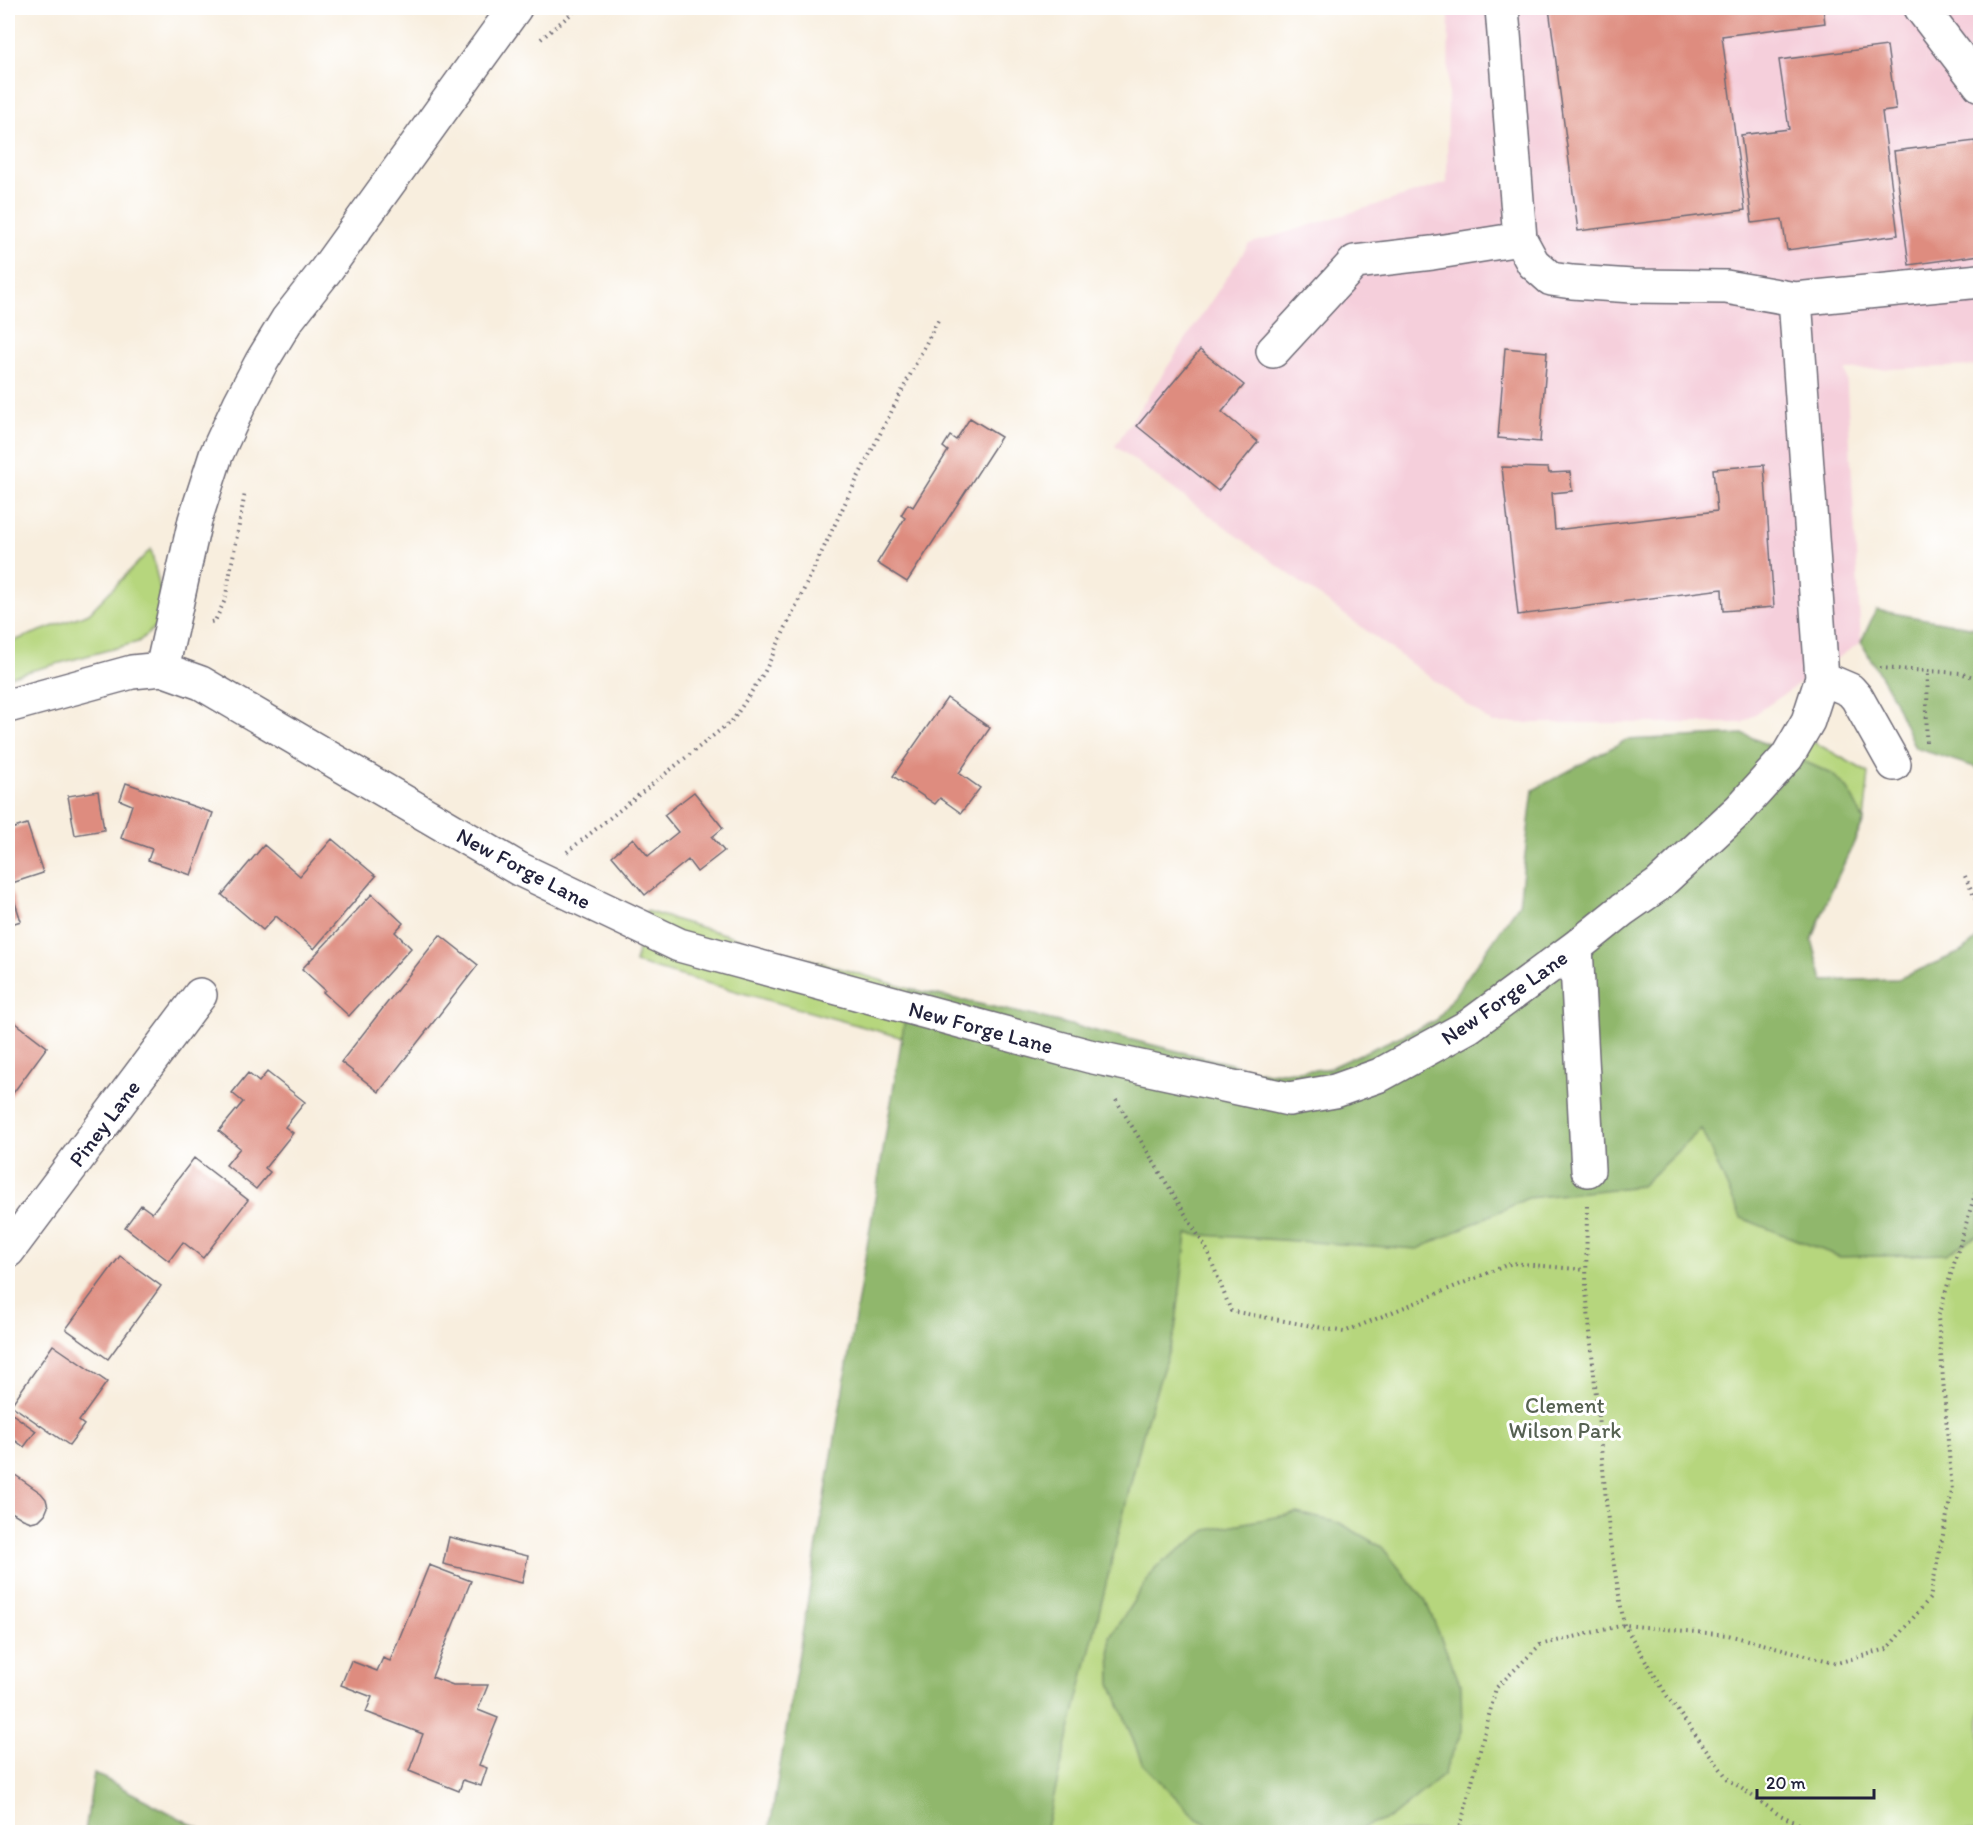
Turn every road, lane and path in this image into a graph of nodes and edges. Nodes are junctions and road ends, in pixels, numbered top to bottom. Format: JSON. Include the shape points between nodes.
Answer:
{"nodes":[{"id":1,"x":515,"y":8,"type":"edge"},
{"id":2,"x":578,"y":8,"type":"edge"},
{"id":3,"x":1502,"y":8,"type":"edge"},
{"id":4,"x":1921,"y":8,"type":"edge"},
{"id":5,"x":536,"y":46,"type":"dead end"},
{"id":6,"x":1980,"y":86,"type":"edge"},
{"id":7,"x":1520,"y":239,"type":"junction"},
{"id":8,"x":1980,"y":282,"type":"edge"},
{"id":9,"x":1795,"y":299,"type":"junction"},
{"id":10,"x":939,"y":318,"type":"dead end"},
{"id":11,"x":1273,"y":351,"type":"dead end"},
{"id":12,"x":246,"y":489,"type":"dead end"},
{"id":13,"x":170,"y":635,"type":"junction"},
{"id":14,"x":1872,"y":667,"type":"dead end"},
{"id":15,"x":162,"y":669,"type":"junction"},
{"id":16,"x":1928,"y":671,"type":"junction"},
{"id":17,"x":1822,"y":678,"type":"junction"},
{"id":18,"x":1980,"y":679,"type":"edge"},
{"id":19,"x":8,"y":706,"type":"edge"},
{"id":20,"x":1926,"y":743,"type":"dead end"},
{"id":21,"x":1894,"y":764,"type":"dead end"},
{"id":22,"x":1965,"y":876,"type":"dead end"},
{"id":23,"x":536,"y":877,"type":"junction"},
{"id":24,"x":1980,"y":909,"type":"edge"},
{"id":25,"x":1576,"y":947,"type":"junction"},
{"id":26,"x":200,"y":995,"type":"dead end"},
{"id":27,"x":1089,"y":1056,"type":"junction"},
{"id":28,"x":1980,"y":1133,"type":"edge"},
{"id":29,"x":1588,"y":1170,"type":"joint"},
{"id":30,"x":8,"y":1251,"type":"edge"},
{"id":31,"x":1586,"y":1270,"type":"junction"},
{"id":32,"x":1624,"y":1624,"type":"junction"},
{"id":33,"x":1459,"y":1833,"type":"edge"},
{"id":34,"x":1816,"y":1833,"type":"edge"}],
"edges":[{"from":1,"to":13,"type":"street","via":[[287,320],[262,362],[216,455],[195,520]]},
{"from":2,"to":5,"type":"path"},
{"from":3,"to":7,"type":"street"},
{"from":4,"to":6,"type":"street"},
{"from":7,"to":9,"type":"street","via":[[1533,263],[1551,279],[1632,286],[1726,287]]},
{"from":7,"to":11,"type":"street","via":[[1355,262]]},
{"from":8,"to":9,"type":"street"},
{"from":9,"to":17,"type":"street","name":"New Forge Lane"},
{"from":10,"to":23,"type":"path","via":[[765,671],[733,720]]},
{"from":12,"to":13,"type":"path","via":[[225,600],[215,621]]},
{"from":13,"to":15,"type":"street"},
{"from":14,"to":16,"type":"path"},
{"from":15,"to":19,"type":"street","name":"New Forge Lane","via":[[132,672]]},
{"from":15,"to":23,"type":"street","name":"New Forge Lane","via":[[201,683]]},
{"from":16,"to":18,"type":"path"},
{"from":16,"to":20,"type":"path"},
{"from":17,"to":21,"type":"street","via":[[1850,690],[1857,698]]},
{"from":17,"to":25,"type":"street","name":"New Forge Lane","via":[[1808,721],[1787,757],[1740,809],[1658,885]]},
{"from":22,"to":24,"type":"path"},
{"from":23,"to":27,"type":"street","name":"New Forge Lane","via":[[679,945]]},
{"from":25,"to":27,"type":"street","name":"New Forge Lane","via":[[1469,1026],[1380,1075],[1335,1091],[1289,1099]]},
{"from":25,"to":29,"type":"street"},
{"from":26,"to":30,"type":"street","name":"Piney Lane"},
{"from":27,"to":31,"type":"path","via":[[1207,1250],[1231,1311],[1344,1332],[1512,1263]]},
{"from":28,"to":32,"type":"path","via":[[1978,1184],[1938,1317],[1952,1491],[1930,1598],[1887,1649],[1837,1663],[1728,1635]]},
{"from":29,"to":31,"type":"path"},
{"from":31,"to":32,"type":"path","via":[[1610,1542]]},
{"from":32,"to":33,"type":"path","via":[[1540,1645],[1496,1688]]},
{"from":32,"to":34,"type":"path","via":[[1668,1699],[1728,1779],[1778,1814]]}]}
